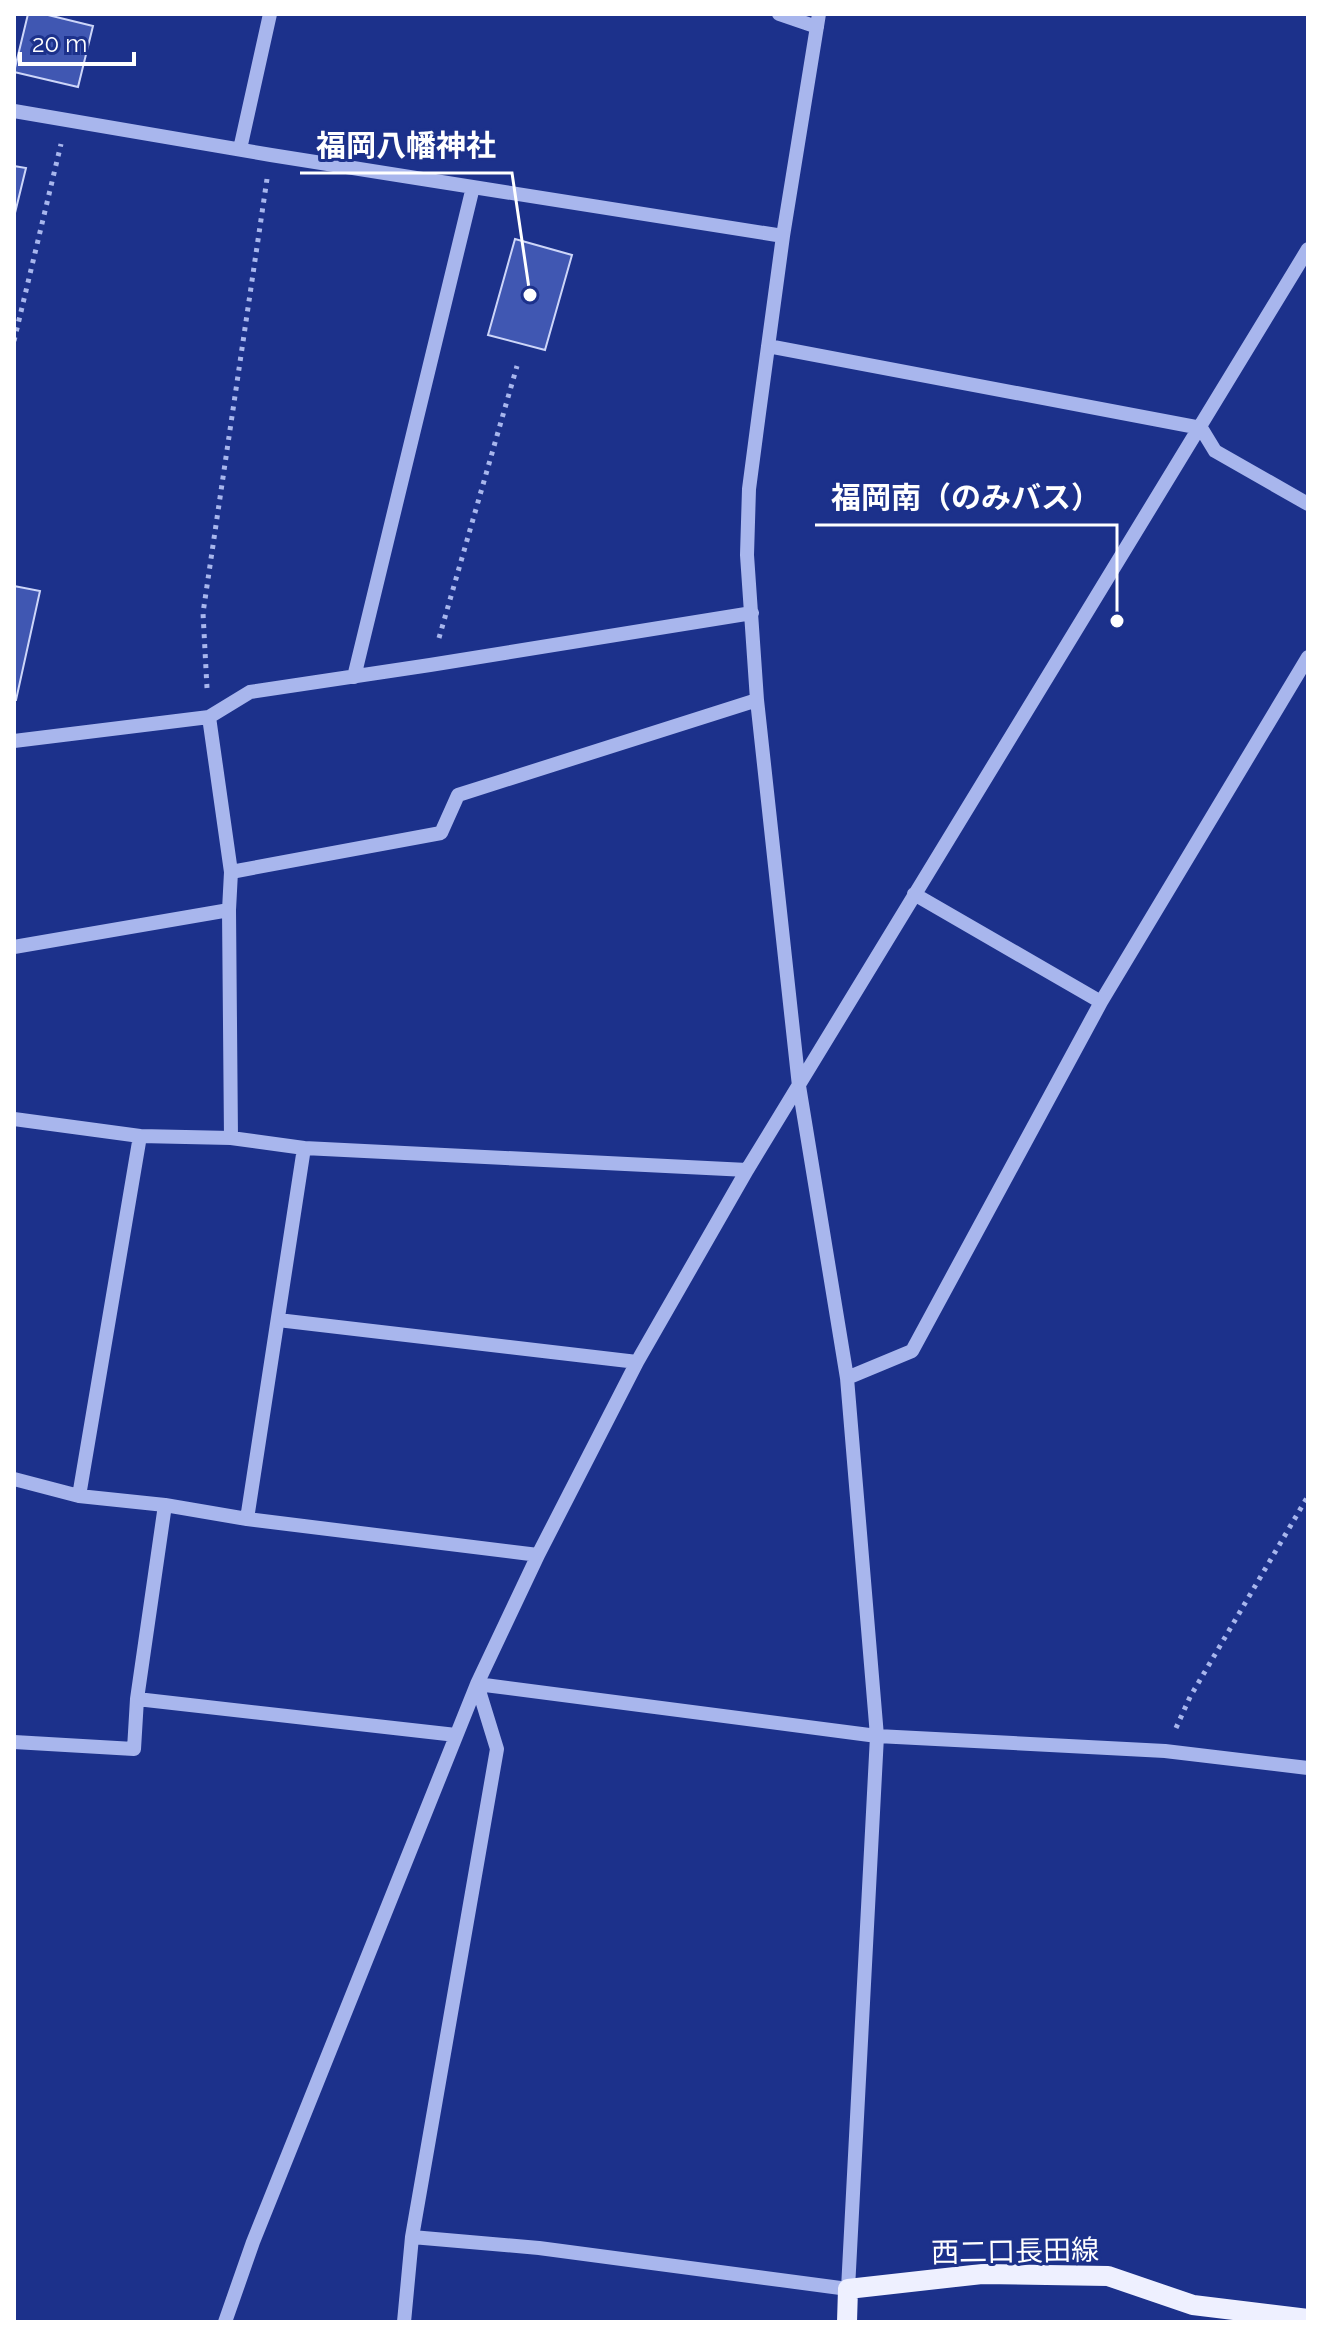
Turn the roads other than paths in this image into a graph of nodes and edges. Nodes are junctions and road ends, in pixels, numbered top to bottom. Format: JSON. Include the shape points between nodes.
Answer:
{"nodes":[{"id":1,"x":270,"y":14,"type":"edge"},
{"id":2,"x":779,"y":14,"type":"edge"},
{"id":3,"x":818,"y":20,"type":"edge"},
{"id":4,"x":14,"y":111,"type":"edge"},
{"id":5,"x":240,"y":149,"type":"junction"},
{"id":6,"x":473,"y":187,"type":"junction"},
{"id":7,"x":783,"y":236,"type":"junction"},
{"id":8,"x":1308,"y":249,"type":"edge"},
{"id":9,"x":768,"y":346,"type":"junction"},
{"id":10,"x":1201,"y":428,"type":"junction"},
{"id":11,"x":1308,"y":504,"type":"edge"},
{"id":12,"x":752,"y":613,"type":"junction"},
{"id":13,"x":1308,"y":657,"type":"edge"},
{"id":14,"x":354,"y":677,"type":"junction"},
{"id":15,"x":757,"y":700,"type":"junction"},
{"id":16,"x":209,"y":717,"type":"junction"},
{"id":17,"x":14,"y":741,"type":"edge"},
{"id":18,"x":231,"y":872,"type":"junction"},
{"id":19,"x":914,"y":894,"type":"junction"},
{"id":20,"x":229,"y":910,"type":"junction"},
{"id":21,"x":14,"y":947,"type":"edge"},
{"id":22,"x":1101,"y":1002,"type":"junction"},
{"id":23,"x":799,"y":1086,"type":"junction"},
{"id":24,"x":14,"y":1119,"type":"edge"},
{"id":25,"x":140,"y":1136,"type":"junction"},
{"id":26,"x":231,"y":1138,"type":"junction"},
{"id":27,"x":304,"y":1148,"type":"junction"},
{"id":28,"x":747,"y":1170,"type":"junction"},
{"id":29,"x":278,"y":1320,"type":"junction"},
{"id":30,"x":637,"y":1362,"type":"junction"},
{"id":31,"x":847,"y":1378,"type":"junction"},
{"id":32,"x":14,"y":1479,"type":"edge"},
{"id":33,"x":79,"y":1496,"type":"junction"},
{"id":34,"x":165,"y":1505,"type":"junction"},
{"id":35,"x":247,"y":1519,"type":"junction"},
{"id":36,"x":538,"y":1555,"type":"junction"},
{"id":37,"x":477,"y":1684,"type":"junction"},
{"id":38,"x":137,"y":1699,"type":"junction"},
{"id":39,"x":456,"y":1735,"type":"junction"},
{"id":40,"x":877,"y":1736,"type":"junction"},
{"id":41,"x":14,"y":1742,"type":"edge"},
{"id":42,"x":1308,"y":1768,"type":"edge"},
{"id":43,"x":412,"y":2237,"type":"junction"},
{"id":44,"x":848,"y":2289,"type":"junction"},
{"id":45,"x":1308,"y":2319,"type":"edge"},
{"id":46,"x":225,"y":2322,"type":"edge"},
{"id":47,"x":404,"y":2322,"type":"edge"},
{"id":48,"x":847,"y":2322,"type":"edge"}],
"edges":[{"from":1,"to":5,"type":"street"},
{"from":2,"to":3,"type":"street"},
{"from":3,"to":7,"type":"street"},
{"from":4,"to":5,"type":"street"},
{"from":5,"to":6,"type":"street"},
{"from":6,"to":7,"type":"street"},
{"from":6,"to":14,"type":"street"},
{"from":7,"to":9,"type":"street"},
{"from":8,"to":10,"type":"street"},
{"from":9,"to":10,"type":"street"},
{"from":9,"to":12,"type":"street","via":[[749,489]]},
{"from":10,"to":11,"type":"street","via":[[1215,451]]},
{"from":10,"to":19,"type":"street"},
{"from":12,"to":14,"type":"street"},
{"from":12,"to":15,"type":"street"},
{"from":13,"to":22,"type":"street"},
{"from":14,"to":16,"type":"street","via":[[250,692]]},
{"from":15,"to":18,"type":"street","via":[[458,795],[441,833]]},
{"from":15,"to":23,"type":"street"},
{"from":16,"to":17,"type":"street"},
{"from":16,"to":18,"type":"street"},
{"from":18,"to":20,"type":"street"},
{"from":19,"to":22,"type":"street"},
{"from":19,"to":23,"type":"street"},
{"from":20,"to":21,"type":"street"},
{"from":20,"to":26,"type":"street"},
{"from":22,"to":31,"type":"street","via":[[912,1351]]},
{"from":23,"to":28,"type":"street"},
{"from":23,"to":31,"type":"street"},
{"from":24,"to":25,"type":"street"},
{"from":25,"to":26,"type":"street"},
{"from":25,"to":33,"type":"street"},
{"from":26,"to":27,"type":"street"},
{"from":27,"to":28,"type":"street"},
{"from":27,"to":29,"type":"street"},
{"from":28,"to":30,"type":"street"},
{"from":29,"to":30,"type":"street"},
{"from":29,"to":35,"type":"street"},
{"from":30,"to":36,"type":"street"},
{"from":31,"to":40,"type":"street"},
{"from":32,"to":33,"type":"street"},
{"from":33,"to":34,"type":"street"},
{"from":34,"to":35,"type":"street"},
{"from":34,"to":38,"type":"street"},
{"from":35,"to":36,"type":"street"},
{"from":36,"to":37,"type":"street"},
{"from":37,"to":39,"type":"street"},
{"from":37,"to":40,"type":"street"},
{"from":37,"to":43,"type":"street","via":[[497,1749]]},
{"from":38,"to":39,"type":"street"},
{"from":38,"to":41,"type":"street","via":[[134,1749]]},
{"from":39,"to":46,"type":"street"},
{"from":40,"to":42,"type":"street","via":[[1165,1751]]},
{"from":40,"to":44,"type":"street"},
{"from":43,"to":44,"type":"street","via":[[539,2248]]},
{"from":43,"to":47,"type":"street"},
{"from":44,"to":45,"type":"main road","name":"西二口長田線","via":[[982,2274],[1108,2276],[1193,2305]]},
{"from":44,"to":48,"type":"main road"}]}
